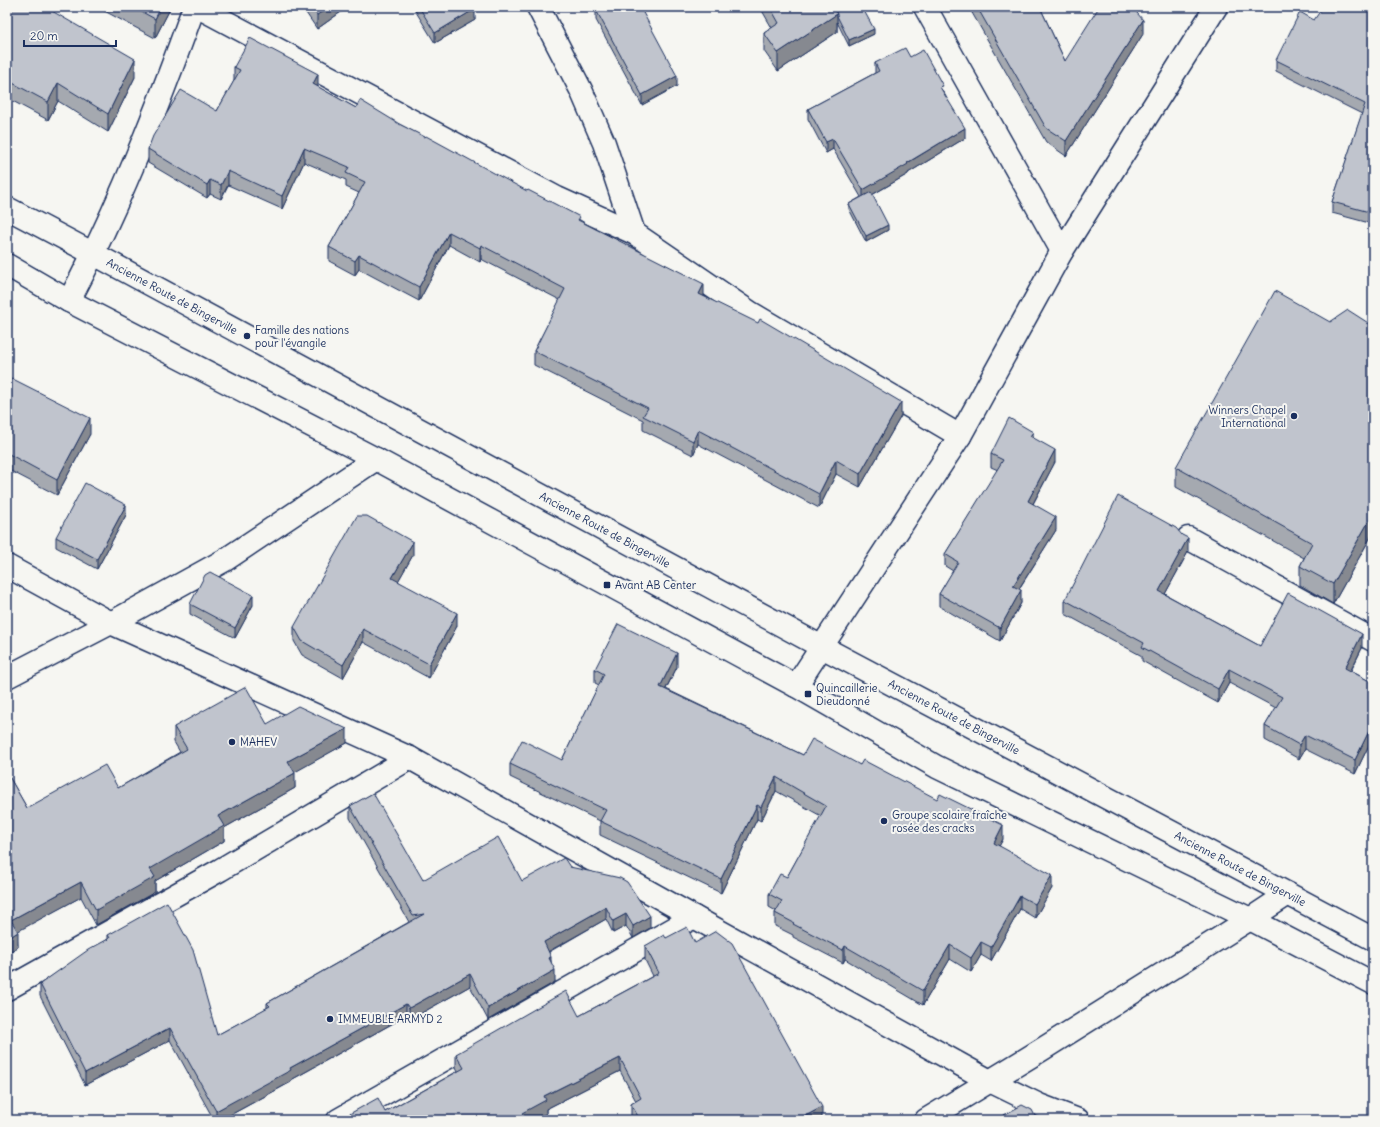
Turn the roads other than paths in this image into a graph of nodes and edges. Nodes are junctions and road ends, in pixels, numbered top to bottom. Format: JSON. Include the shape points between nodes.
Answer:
{"nodes":[{"id":1,"x":194,"y":7,"type":"edge"},
{"id":2,"x":198,"y":7,"type":"edge"},
{"id":3,"x":538,"y":7,"type":"edge"},
{"id":4,"x":925,"y":7,"type":"edge"},
{"id":5,"x":1216,"y":7,"type":"edge"},
{"id":6,"x":7,"y":208,"type":"edge"},
{"id":7,"x":634,"y":233,"type":"junction"},
{"id":8,"x":1062,"y":251,"type":"junction"},
{"id":9,"x":94,"y":254,"type":"junction"},
{"id":10,"x":7,"y":265,"type":"edge"},
{"id":11,"x":69,"y":301,"type":"junction"},
{"id":12,"x":960,"y":436,"type":"junction"},
{"id":13,"x":376,"y":459,"type":"junction"},
{"id":14,"x":1188,"y":538,"type":"edge"},
{"id":15,"x":7,"y":566,"type":"edge"},
{"id":16,"x":111,"y":623,"type":"junction"},
{"id":17,"x":1373,"y":640,"type":"edge"},
{"id":18,"x":822,"y":647,"type":"junction"},
{"id":19,"x":7,"y":678,"type":"edge"},
{"id":20,"x":796,"y":686,"type":"junction"},
{"id":21,"x":410,"y":758,"type":"junction"},
{"id":22,"x":1288,"y":894,"type":"junction"},
{"id":23,"x":694,"y":917,"type":"junction"},
{"id":24,"x":1250,"y":919,"type":"junction"},
{"id":25,"x":1373,"y":939,"type":"edge"},
{"id":26,"x":1373,"y":983,"type":"edge"},
{"id":27,"x":7,"y":989,"type":"edge"},
{"id":28,"x":990,"y":1081,"type":"junction"},
{"id":29,"x":338,"y":1120,"type":"edge"},
{"id":30,"x":926,"y":1120,"type":"edge"},
{"id":31,"x":1078,"y":1120,"type":"edge"}],
"edges":[{"from":1,"to":9,"type":"street","via":[[163,92]]},
{"from":2,"to":7,"type":"street","via":[[557,198]]},
{"from":3,"to":7,"type":"street","via":[[604,143]]},
{"from":4,"to":8,"type":"street"},
{"from":5,"to":8,"type":"street"},
{"from":6,"to":9,"type":"street","name":"Ancienne Route de Bingerville"},
{"from":7,"to":12,"type":"street","via":[[751,313]]},
{"from":8,"to":12,"type":"street"},
{"from":9,"to":11,"type":"street"},
{"from":9,"to":18,"type":"street","name":"Ancienne Route de Bingerville"},
{"from":10,"to":11,"type":"street"},
{"from":11,"to":13,"type":"street"},
{"from":12,"to":18,"type":"street"},
{"from":13,"to":16,"type":"street","via":[[225,560]]},
{"from":13,"to":20,"type":"street"},
{"from":14,"to":17,"type":"street"},
{"from":15,"to":16,"type":"street"},
{"from":16,"to":19,"type":"street"},
{"from":16,"to":21,"type":"street"},
{"from":18,"to":20,"type":"street"},
{"from":18,"to":22,"type":"street","name":"Ancienne Route de Bingerville"},
{"from":20,"to":24,"type":"street","via":[[936,767]]},
{"from":21,"to":23,"type":"street"},
{"from":21,"to":27,"type":"street","via":[[220,870]]},
{"from":22,"to":24,"type":"street"},
{"from":22,"to":25,"type":"street","name":"Ancienne Route de Bingerville"},
{"from":23,"to":28,"type":"street"},
{"from":23,"to":29,"type":"street"},
{"from":24,"to":26,"type":"street"},
{"from":24,"to":28,"type":"street"},
{"from":28,"to":30,"type":"street"},
{"from":28,"to":31,"type":"street","via":[[1039,1105]]}]}
